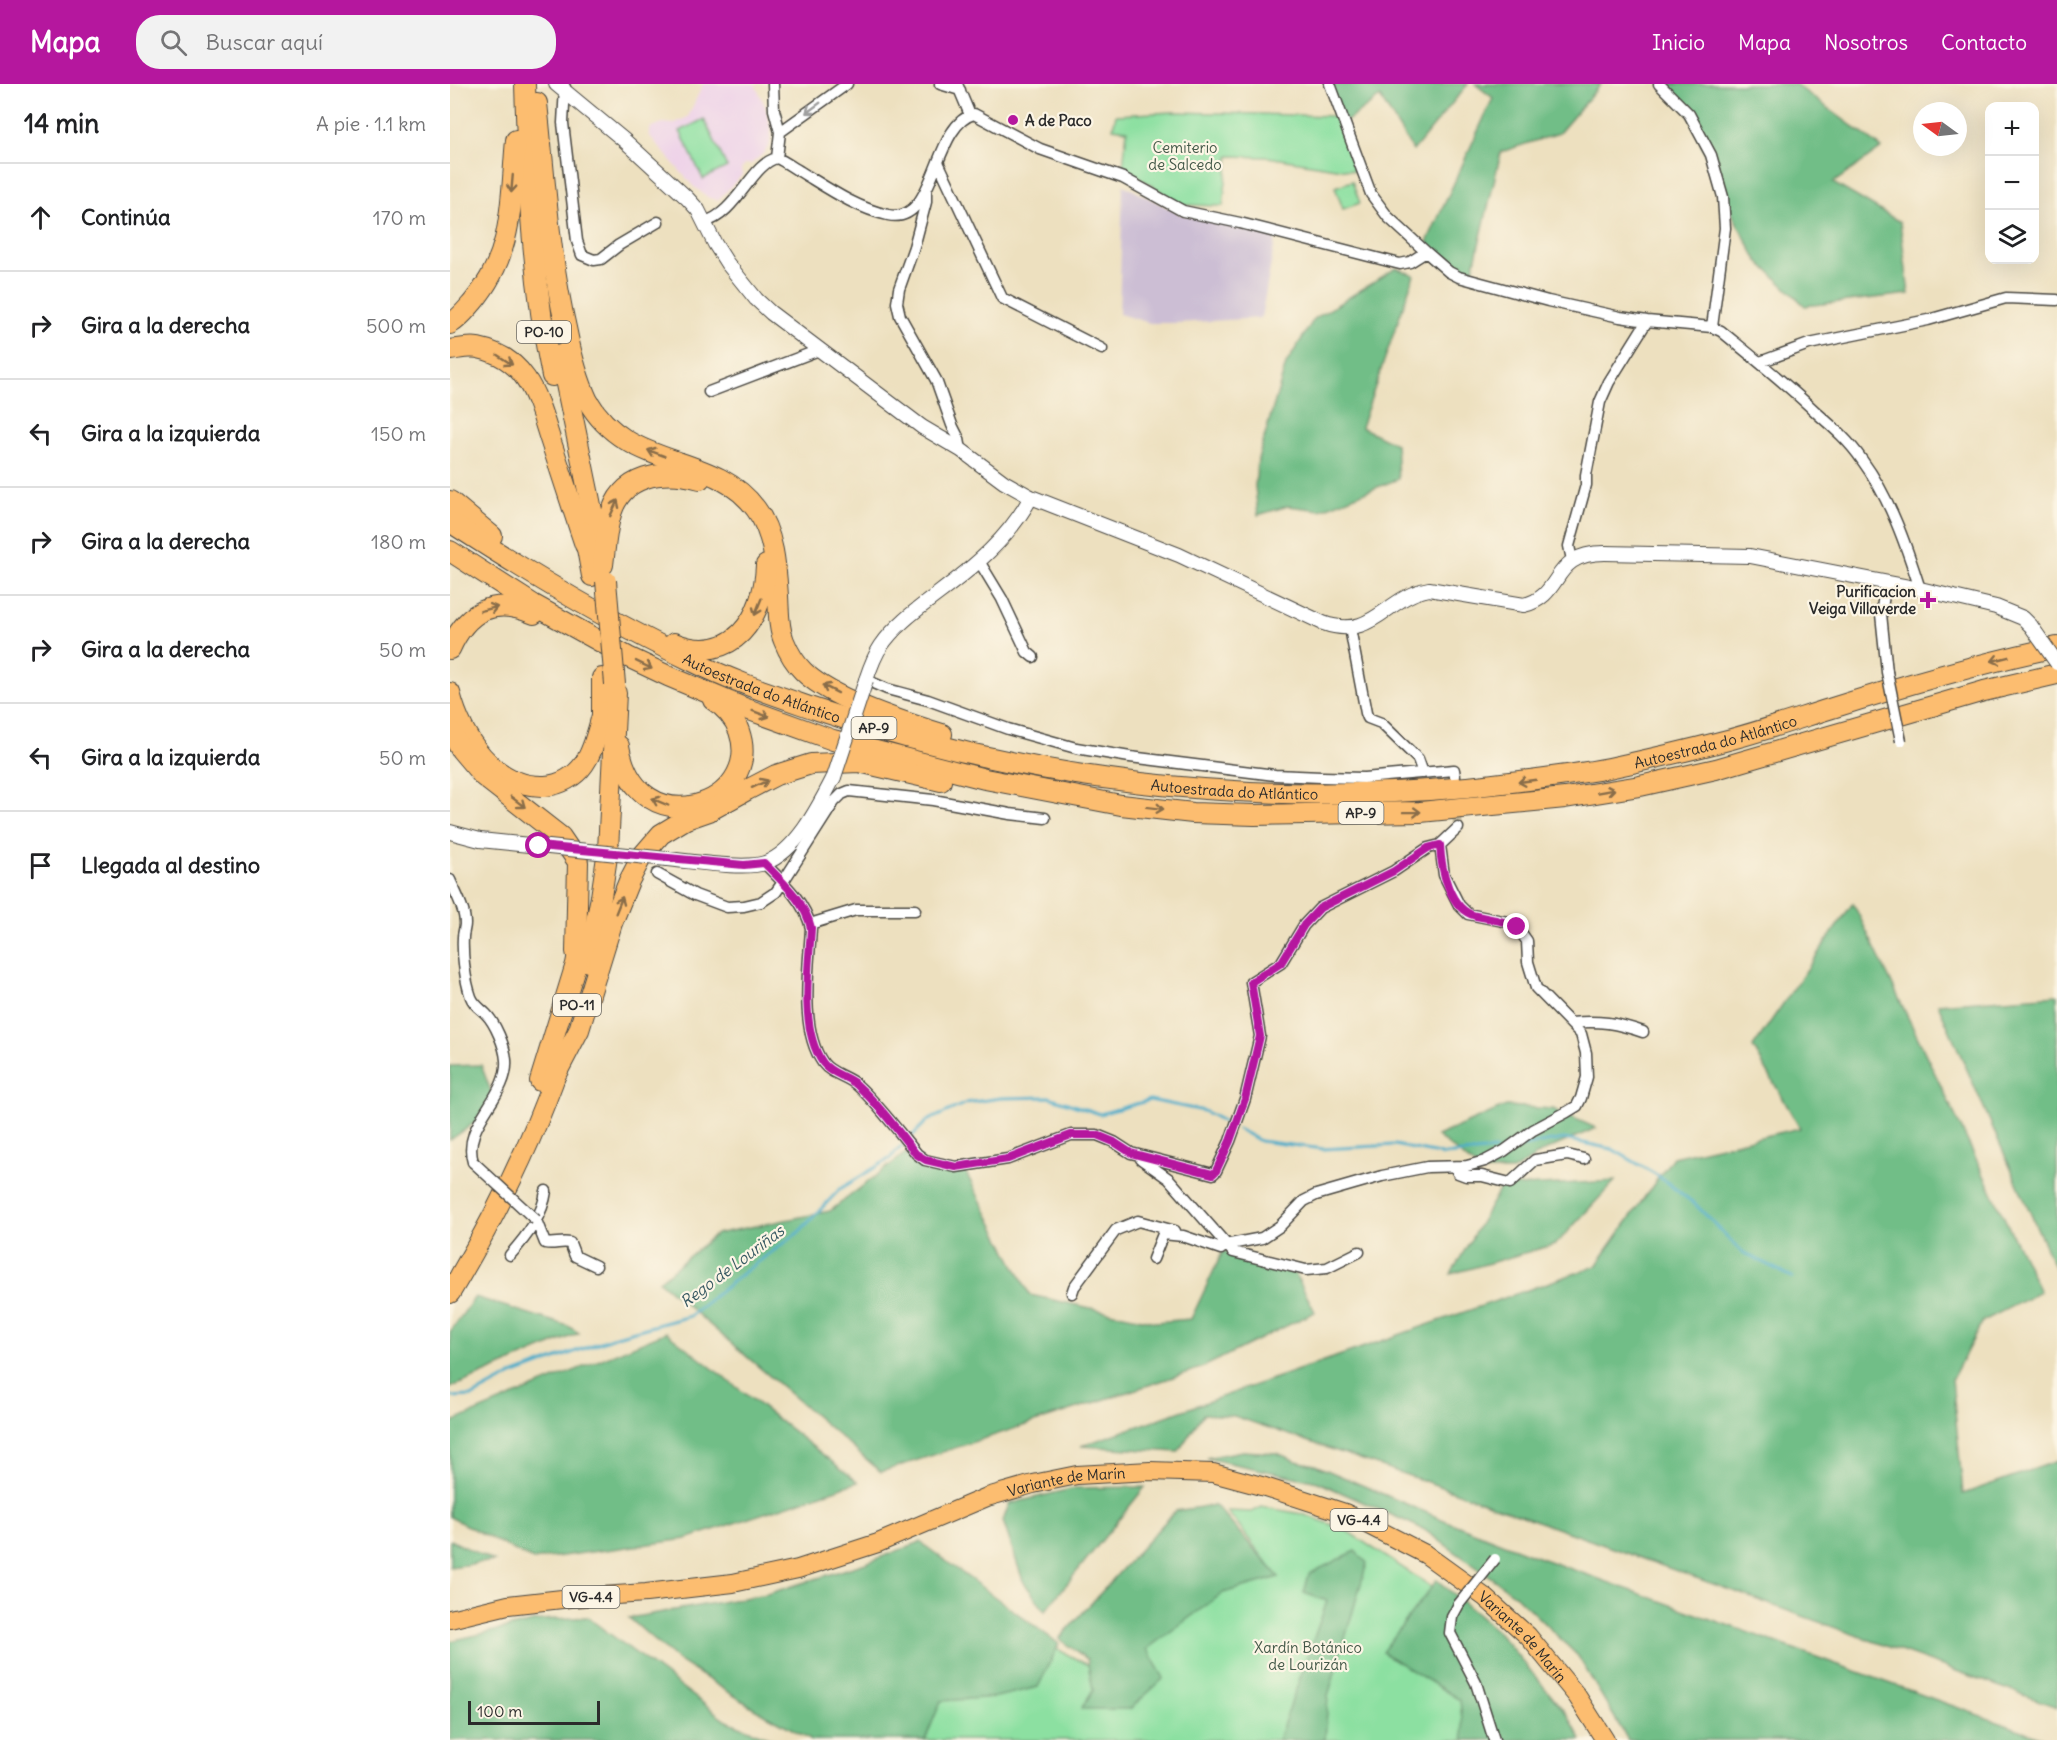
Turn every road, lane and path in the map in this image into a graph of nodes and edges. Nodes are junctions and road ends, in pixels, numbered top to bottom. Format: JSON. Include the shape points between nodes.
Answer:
{"nodes":[{"id":1,"x":523,"y":84,"type":"edge"},
{"id":2,"x":773,"y":84,"type":"edge"},
{"id":3,"x":847,"y":84,"type":"edge"},
{"id":4,"x":940,"y":84,"type":"edge"},
{"id":5,"x":1330,"y":84,"type":"edge"},
{"id":6,"x":1659,"y":84,"type":"edge"},
{"id":7,"x":562,"y":87,"type":"edge"},
{"id":8,"x":958,"y":87,"type":"edge"},
{"id":9,"x":537,"y":93,"type":"edge"},
{"id":10,"x":970,"y":115,"type":"junction"},
{"id":11,"x":780,"y":132,"type":"junction"},
{"id":12,"x":777,"y":158,"type":"junction"},
{"id":13,"x":938,"y":162,"type":"junction"},
{"id":14,"x":926,"y":191,"type":"junction"},
{"id":15,"x":658,"y":222,"type":"dead end"},
{"id":16,"x":704,"y":222,"type":"junction"},
{"id":17,"x":1426,"y":252,"type":"junction"},
{"id":18,"x":2057,"y":300,"type":"edge"},
{"id":19,"x":1647,"y":321,"type":"junction"},
{"id":20,"x":450,"y":324,"type":"edge"},
{"id":21,"x":1712,"y":327,"type":"junction"},
{"id":22,"x":1102,"y":349,"type":"dead end"},
{"id":23,"x":450,"y":350,"type":"edge"},
{"id":24,"x":819,"y":350,"type":"junction"},
{"id":25,"x":1760,"y":362,"type":"junction"},
{"id":26,"x":708,"y":393,"type":"dead end"},
{"id":27,"x":961,"y":450,"type":"junction"},
{"id":28,"x":1031,"y":497,"type":"junction"},
{"id":29,"x":450,"y":501,"type":"edge"},
{"id":30,"x":450,"y":522,"type":"edge"},
{"id":31,"x":450,"y":551,"type":"edge"},
{"id":32,"x":1572,"y":560,"type":"junction"},
{"id":33,"x":980,"y":561,"type":"junction"},
{"id":34,"x":597,"y":570,"type":"junction"},
{"id":35,"x":1886,"y":583,"type":"junction"},
{"id":36,"x":1920,"y":589,"type":"junction"},
{"id":37,"x":569,"y":596,"type":"junction"},
{"id":38,"x":1350,"y":628,"type":"junction"},
{"id":39,"x":583,"y":633,"type":"junction"},
{"id":40,"x":2057,"y":647,"type":"edge"},
{"id":41,"x":450,"y":649,"type":"edge"},
{"id":42,"x":1033,"y":657,"type":"dead end"},
{"id":43,"x":2057,"y":663,"type":"edge"},
{"id":44,"x":2057,"y":674,"type":"edge"},
{"id":45,"x":668,"y":676,"type":"junction"},
{"id":46,"x":866,"y":680,"type":"junction"},
{"id":47,"x":611,"y":685,"type":"junction"},
{"id":48,"x":450,"y":693,"type":"edge"},
{"id":49,"x":603,"y":712,"type":"junction"},
{"id":50,"x":450,"y":730,"type":"edge"},
{"id":51,"x":1900,"y":741,"type":"dead end"},
{"id":52,"x":1062,"y":772,"type":"junction"},
{"id":53,"x":1423,"y":773,"type":"junction"},
{"id":54,"x":1455,"y":776,"type":"dead end"},
{"id":55,"x":1121,"y":804,"type":"junction"},
{"id":56,"x":1045,"y":818,"type":"dead end"},
{"id":57,"x":1458,"y":828,"type":"dead end"},
{"id":58,"x":450,"y":832,"type":"edge"},
{"id":59,"x":1440,"y":845,"type":"junction"},
{"id":60,"x":764,"y":863,"type":"junction"},
{"id":61,"x":657,"y":874,"type":"dead end"},
{"id":62,"x":450,"y":880,"type":"edge"},
{"id":63,"x":783,"y":882,"type":"junction"},
{"id":64,"x":915,"y":910,"type":"dead end"},
{"id":65,"x":810,"y":924,"type":"junction"},
{"id":66,"x":576,"y":964,"type":"junction"},
{"id":67,"x":1571,"y":1023,"type":"junction"},
{"id":68,"x":1643,"y":1032,"type":"dead end"},
{"id":69,"x":554,"y":1078,"type":"junction"},
{"id":70,"x":1131,"y":1153,"type":"junction"},
{"id":71,"x":1584,"y":1159,"type":"dead end"},
{"id":72,"x":1455,"y":1167,"type":"junction"},
{"id":73,"x":546,"y":1191,"type":"dead end"},
{"id":74,"x":536,"y":1220,"type":"junction"},
{"id":75,"x":1183,"y":1236,"type":"junction"},
{"id":76,"x":1225,"y":1245,"type":"junction"},
{"id":77,"x":1359,"y":1252,"type":"dead end"},
{"id":78,"x":510,"y":1254,"type":"dead end"},
{"id":79,"x":1153,"y":1259,"type":"dead end"},
{"id":80,"x":596,"y":1266,"type":"dead end"},
{"id":81,"x":450,"y":1270,"type":"edge"},
{"id":82,"x":450,"y":1293,"type":"edge"},
{"id":83,"x":1072,"y":1293,"type":"dead end"},
{"id":84,"x":1495,"y":1558,"type":"dead end"},
{"id":85,"x":450,"y":1619,"type":"edge"},
{"id":86,"x":1494,"y":1740,"type":"edge"},
{"id":87,"x":1605,"y":1740,"type":"edge"}],
"edges":[{"from":1,"to":20,"type":"highway","one_way":true,"via":[[504,249],[485,287]]},
{"from":1,"to":34,"type":"highway","number":"PO-10","via":[[536,281],[547,350]]},
{"from":2,"to":11,"type":"street"},
{"from":3,"to":11,"type":"street","one_way":true},
{"from":4,"to":8,"type":"street"},
{"from":5,"to":17,"type":"street","via":[[1371,194],[1388,217]]},
{"from":6,"to":21,"type":"street","via":[[1689,114],[1711,155],[1723,197],[1725,228]]},
{"from":7,"to":15,"type":"street","via":[[577,241],[582,255],[601,259]]},
{"from":7,"to":16,"type":"street","via":[[687,198]]},
{"from":8,"to":10,"type":"street"},
{"from":9,"to":34,"type":"highway","number":"PO-10","via":[[547,278]]},
{"from":52,"to":9,"type":"highway","one_way":true,"via":[[884,714],[827,689],[802,671],[783,639],[773,550],[756,509],[719,477],[629,442],[610,430],[589,402],[572,358],[559,297]]},
{"from":10,"to":13,"type":"street","via":[[953,132]]},
{"from":10,"to":17,"type":"street","via":[[978,115],[1040,149],[1123,178],[1183,211],[1400,264]]},
{"from":11,"to":12,"type":"street"},
{"from":12,"to":14,"type":"street","via":[[851,202],[890,216],[913,211]]},
{"from":12,"to":16,"type":"street","via":[[766,164],[722,215]]},
{"from":13,"to":14,"type":"street"},
{"from":13,"to":22,"type":"street","via":[[1002,298]]},
{"from":14,"to":27,"type":"street","via":[[897,303],[900,316],[936,380]]},
{"from":16,"to":24,"type":"street","via":[[727,263],[756,299]]},
{"from":17,"to":19,"type":"street","via":[[1459,277],[1548,301]]},
{"from":18,"to":25,"type":"street","via":[[2006,298],[1928,320],[1809,344]]},
{"from":19,"to":21,"type":"street"},
{"from":19,"to":32,"type":"street","via":[[1600,402],[1586,485],[1569,546]]},
{"from":21,"to":25,"type":"street"},
{"from":23,"to":34,"type":"highway","one_way":true,"via":[[476,347],[504,358],[527,378],[543,411]]},
{"from":24,"to":26,"type":"street"},
{"from":24,"to":27,"type":"street"},
{"from":25,"to":36,"type":"street","via":[[1849,443],[1864,462],[1904,540]]},
{"from":27,"to":28,"type":"street"},
{"from":28,"to":33,"type":"street","via":[[1023,513]]},
{"from":28,"to":38,"type":"street","via":[[1179,555],[1323,622]]},
{"from":29,"to":37,"type":"highway"},
{"from":30,"to":37,"type":"highway","name":"Autoestrada do Atlántico","number":"AP-9"},
{"from":31,"to":39,"type":"highway","name":"Autoestrada do Atlántico","number":"AP-9"},
{"from":32,"to":35,"type":"street","via":[[1592,553],[1750,556]]},
{"from":32,"to":38,"type":"street","via":[[1545,595],[1533,603],[1516,605],[1442,590],[1420,590],[1368,623]]},
{"from":33,"to":42,"type":"street"},
{"from":33,"to":46,"type":"street","via":[[905,619],[882,644]]},
{"from":34,"to":37,"type":"highway","one_way":true,"via":[[610,518],[623,492],[635,482],[667,473],[699,478],[722,490],[754,526],[766,565],[765,585],[753,618],[744,631],[711,650],[677,644]]},
{"from":34,"to":47,"type":"highway","number":"PO-11"},
{"from":35,"to":36,"type":"street"},
{"from":35,"to":51,"type":"street","bridge":true,"via":[[1881,614]]},
{"from":36,"to":43,"type":"street","bridge":true,"via":[[1996,607],[2023,618]]},
{"from":37,"to":52,"type":"highway","name":"Autoestrada do Atlántico","number":"AP-9","via":[[693,662],[766,692],[896,735]]},
{"from":38,"to":53,"type":"street","via":[[1365,713],[1418,759]]},
{"from":41,"to":39,"type":"highway","one_way":true,"via":[[467,621],[479,611],[494,607],[511,606]]},
{"from":39,"to":45,"type":"highway","name":"Autoestrada do Atlántico","number":"AP-9","one_way":true},
{"from":40,"to":52,"type":"highway","name":"Autoestrada do Atlántico","number":"AP-9","one_way":true,"via":[[1989,662],[1727,740],[1607,768],[1526,781],[1401,793],[1318,795],[1193,790]]},
{"from":55,"to":44,"type":"highway","name":"Autoestrada do Atlántico","number":"AP-9","one_way":true,"via":[[1193,813],[1266,815],[1420,812],[1565,798],[1716,769],[1984,691]]},
{"from":45,"to":47,"type":"highway","one_way":true,"via":[[718,703],[738,726],[742,740],[743,757],[738,773],[712,799],[695,806],[662,804],[645,795],[632,780],[622,764]]},
{"from":45,"to":55,"type":"highway","name":"Autoestrada do Atlántico","number":"AP-9","one_way":true,"via":[[833,740],[985,779]]},
{"from":46,"to":53,"type":"street","via":[[1008,729],[1087,749],[1275,775],[1364,778]]},
{"from":46,"to":60,"type":"street","bridge":true,"via":[[834,777],[821,804],[786,850]]},
{"from":47,"to":49,"type":"highway","number":"PO-11"},
{"from":47,"to":69,"type":"highway","number":"PO-11","via":[[611,808],[601,897],[576,1012]]},
{"from":48,"to":49,"type":"highway","via":[[455,713],[478,751],[506,776],[536,786],[564,781],[585,764]]},
{"from":49,"to":66,"type":"highway","number":"PO-11","via":[[597,848]]},
{"from":50,"to":66,"type":"highway","one_way":true,"via":[[460,750],[483,776],[561,837],[578,862]]},
{"from":53,"to":54,"type":"street","via":[[1454,770]]},
{"from":69,"to":55,"type":"highway","one_way":true,"via":[[579,1030],[629,881],[660,834],[686,819],[709,812],[776,776],[811,764],[859,762],[958,785]]},
{"from":56,"to":63,"type":"street","via":[[933,800],[849,792],[834,802]]},
{"from":57,"to":59,"type":"street"},
{"from":58,"to":60,"type":"street","bridge":true,"via":[[480,840],[667,859]]},
{"from":59,"to":67,"type":"street","via":[[1444,875],[1459,905],[1468,914],[1517,927],[1527,941],[1536,988]]},
{"from":59,"to":70,"type":"street","via":[[1320,908],[1304,925],[1281,963],[1251,982],[1260,1036],[1245,1099],[1213,1174]]},
{"from":60,"to":63,"type":"street"},
{"from":61,"to":63,"type":"street","via":[[727,907],[761,902]]},
{"from":62,"to":74,"type":"street","bridge":true,"via":[[465,923],[463,938],[471,998],[495,1028],[506,1060],[505,1074],[469,1150],[473,1162]]},
{"from":63,"to":65,"type":"street","via":[[799,901]]},
{"from":64,"to":65,"type":"street","via":[[856,910]]},
{"from":65,"to":70,"type":"street","via":[[809,1026],[822,1062],[859,1086],[916,1154],[940,1165],[982,1164],[1008,1159],[1071,1135],[1097,1135]]},
{"from":66,"to":81,"type":"highway","number":"PO-11","via":[[545,1068],[513,1151]]},
{"from":67,"to":68,"type":"street","via":[[1596,1021]]},
{"from":67,"to":72,"type":"street","via":[[1581,1034],[1586,1053],[1585,1087],[1577,1106],[1493,1157]]},
{"from":69,"to":82,"type":"highway","number":"PO-11","via":[[517,1171]]},
{"from":70,"to":76,"type":"street","via":[[1169,1179]]},
{"from":71,"to":72,"type":"street","via":[[1567,1155],[1535,1160],[1510,1183],[1466,1176]]},
{"from":72,"to":76,"type":"street","via":[[1427,1167],[1382,1176],[1316,1195],[1262,1238]]},
{"from":73,"to":74,"type":"street"},
{"from":74,"to":78,"type":"street"},
{"from":74,"to":80,"type":"street","via":[[545,1243],[570,1244],[575,1256]]},
{"from":75,"to":76,"type":"street","via":[[1221,1249]]},
{"from":75,"to":79,"type":"street","via":[[1163,1234]]},
{"from":75,"to":83,"type":"street","via":[[1170,1228],[1138,1221],[1116,1230]]},
{"from":76,"to":77,"type":"street","via":[[1233,1252],[1306,1270],[1327,1269]]},
{"from":84,"to":86,"type":"street","bridge":true,"via":[[1459,1604],[1450,1633],[1476,1683]]},
{"from":85,"to":87,"type":"highway","name":"Variante de Marín","number":"VG-4.4","via":[[508,1605],[733,1583],[798,1569],[878,1543],[987,1497],[1077,1475],[1140,1471],[1213,1473],[1345,1513],[1425,1554],[1486,1598],[1528,1636]]}]}
